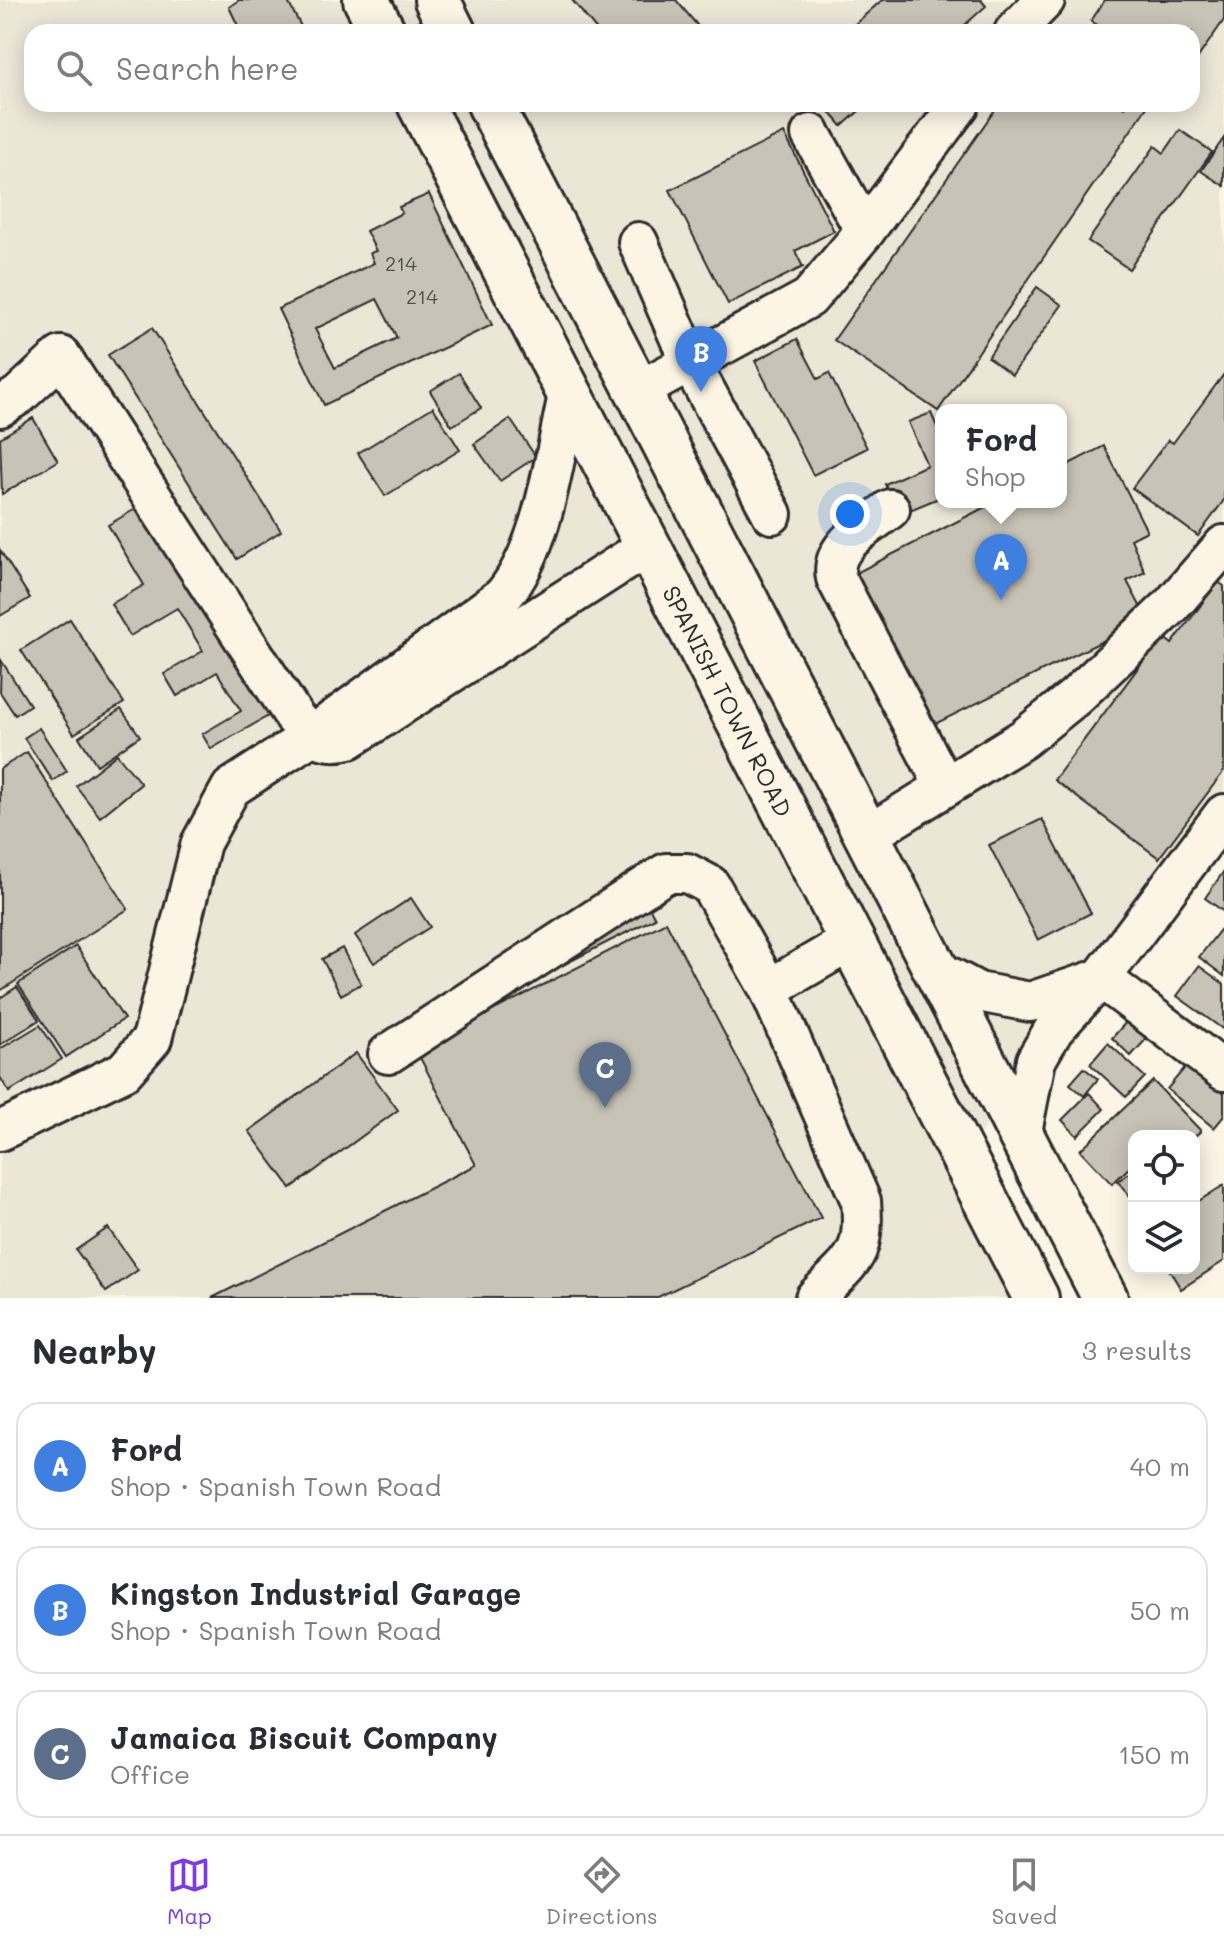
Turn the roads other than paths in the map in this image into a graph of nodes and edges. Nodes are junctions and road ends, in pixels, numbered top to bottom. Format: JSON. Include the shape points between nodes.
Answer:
{"nodes":[{"id":1,"x":366,"y":0,"type":"edge"},
{"id":2,"x":437,"y":0,"type":"edge"},
{"id":3,"x":1045,"y":0,"type":"edge"},
{"id":4,"x":379,"y":24,"type":"edge"},
{"id":5,"x":449,"y":24,"type":"edge"},
{"id":6,"x":1022,"y":24,"type":"edge"},
{"id":7,"x":424,"y":112,"type":"edge"},
{"id":8,"x":494,"y":112,"type":"edge"},
{"id":9,"x":954,"y":112,"type":"edge"},
{"id":10,"x":811,"y":134,"type":"dead end"},
{"id":11,"x":538,"y":197,"type":"junction"},
{"id":12,"x":865,"y":231,"type":"junction"},
{"id":13,"x":638,"y":242,"type":"dead end"},
{"id":14,"x":690,"y":362,"type":"junction"},
{"id":15,"x":569,"y":391,"type":"junction"},
{"id":16,"x":638,"y":391,"type":"junction"},
{"id":17,"x":0,"y":407,"type":"edge"},
{"id":18,"x":890,"y":509,"type":"dead end"},
{"id":19,"x":772,"y":514,"type":"dead end"},
{"id":20,"x":1224,"y":545,"type":"edge"},
{"id":21,"x":648,"y":546,"type":"junction"},
{"id":22,"x":311,"y":736,"type":"junction"},
{"id":23,"x":945,"y":787,"type":"junction"},
{"id":24,"x":1224,"y":814,"type":"edge"},
{"id":25,"x":866,"y":836,"type":"junction"},
{"id":26,"x":851,"y":941,"type":"junction"},
{"id":27,"x":935,"y":969,"type":"junction"},
{"id":28,"x":1101,"y":978,"type":"junction"},
{"id":29,"x":769,"y":989,"type":"junction"},
{"id":30,"x":388,"y":1054,"type":"dead end"},
{"id":31,"x":1224,"y":1071,"type":"edge"},
{"id":32,"x":0,"y":1131,"type":"edge"},
{"id":33,"x":1021,"y":1137,"type":"junction"},
{"id":34,"x":815,"y":1298,"type":"edge"},
{"id":35,"x":1036,"y":1298,"type":"edge"},
{"id":36,"x":1105,"y":1298,"type":"edge"}],
"edges":[{"from":1,"to":4,"type":"highway"},
{"from":2,"to":5,"type":"highway"},
{"from":3,"to":6,"type":"street"},
{"from":7,"to":15,"type":"highway","name":"SPANISH TOWN ROAD"},
{"from":8,"to":11,"type":"highway"},
{"from":9,"to":12,"type":"street"},
{"from":10,"to":12,"type":"street"},
{"from":11,"to":16,"type":"highway"},
{"from":11,"to":21,"type":"highway","via":[[521,219],[654,519]]},
{"from":12,"to":14,"type":"street","via":[[809,298]]},
{"from":13,"to":14,"type":"street"},
{"from":14,"to":16,"type":"street"},
{"from":14,"to":19,"type":"street"},
{"from":15,"to":21,"type":"highway","name":"SPANISH TOWN ROAD"},
{"from":15,"to":22,"type":"street","via":[[521,575],[503,596]]},
{"from":16,"to":25,"type":"highway"},
{"from":17,"to":22,"type":"street","via":[[61,356]]},
{"from":18,"to":23,"type":"street","via":[[840,549],[833,565]]},
{"from":20,"to":23,"type":"street","via":[[1170,607],[1075,697],[1023,739]]},
{"from":21,"to":22,"type":"street","via":[[349,739],[334,743]]},
{"from":21,"to":26,"type":"highway","name":"SPANISH TOWN ROAD"},
{"from":22,"to":32,"type":"street","via":[[231,788],[201,843],[152,1039],[124,1071]]},
{"from":23,"to":25,"type":"street"},
{"from":24,"to":28,"type":"street"},
{"from":25,"to":27,"type":"highway"},
{"from":26,"to":29,"type":"street"},
{"from":26,"to":35,"type":"highway","name":"SPANISH TOWN ROAD"},
{"from":27,"to":28,"type":"street","via":[[978,992],[1030,1002]]},
{"from":27,"to":33,"type":"highway"},
{"from":28,"to":31,"type":"street"},
{"from":28,"to":33,"type":"street","via":[[1054,1029],[1036,1060]]},
{"from":29,"to":30,"type":"street","via":[[710,885],[687,873],[666,873]]},
{"from":29,"to":34,"type":"street","via":[[861,1201],[859,1252]]},
{"from":33,"to":36,"type":"highway"}]}
